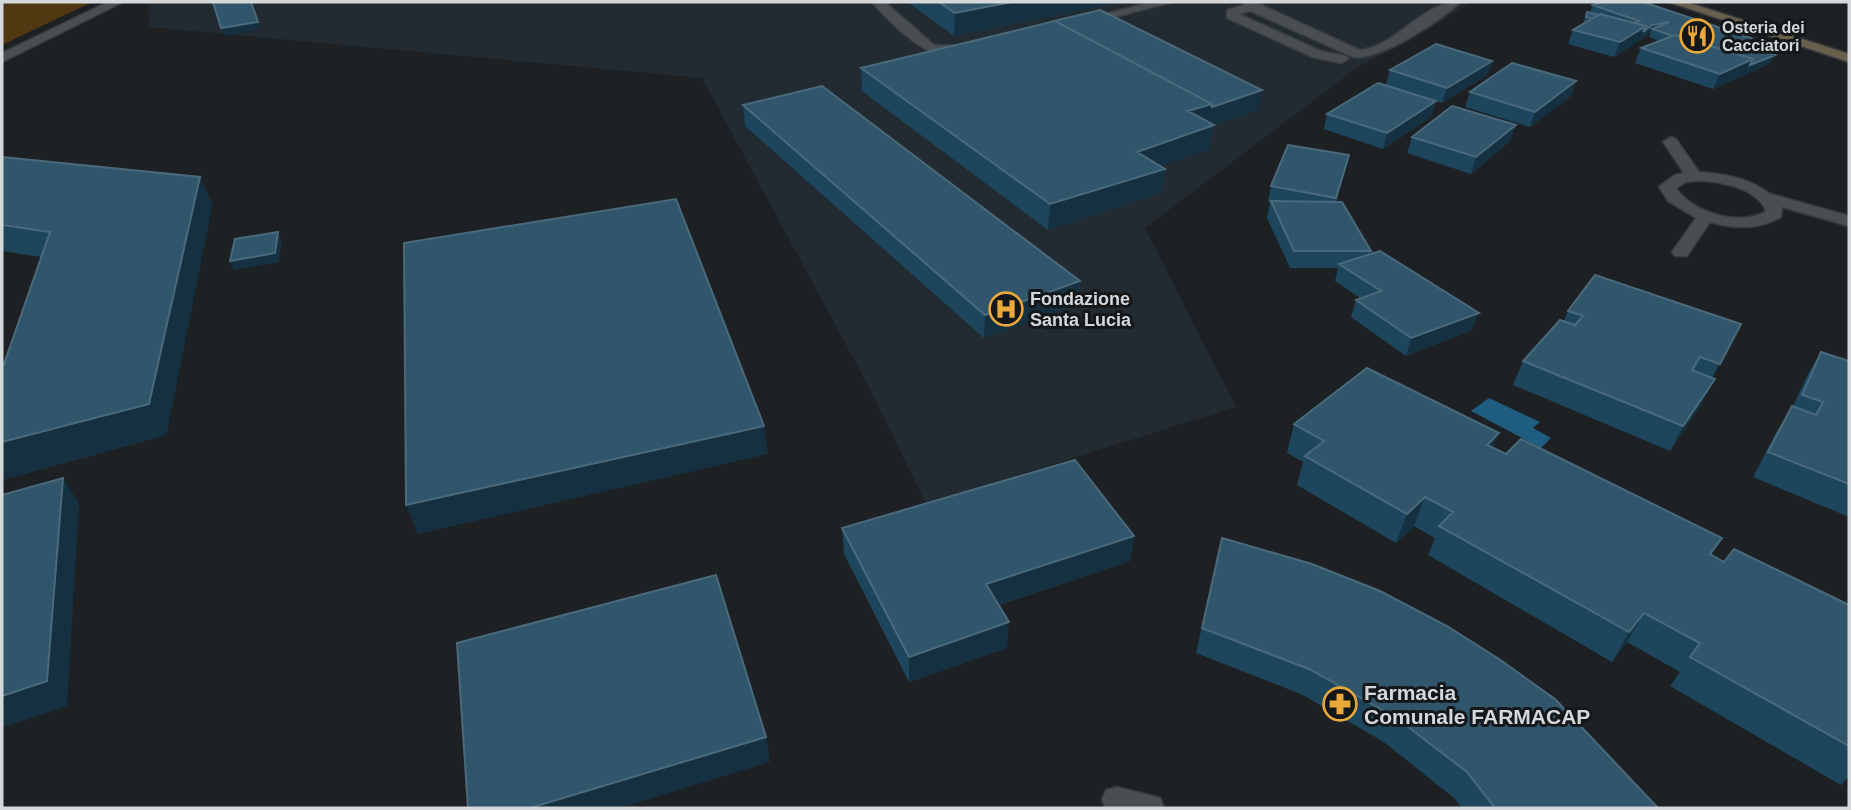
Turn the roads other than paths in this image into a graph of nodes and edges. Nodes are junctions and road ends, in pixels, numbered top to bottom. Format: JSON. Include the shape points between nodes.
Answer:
{"nodes":[{"id":1,"x":117,"y":2,"type":"edge"},
{"id":2,"x":878,"y":2,"type":"edge"},
{"id":3,"x":1167,"y":2,"type":"edge"},
{"id":4,"x":1454,"y":2,"type":"edge"},
{"id":5,"x":1675,"y":2,"type":"edge"},
{"id":6,"x":1250,"y":4,"type":"edge"},
{"id":7,"x":1068,"y":24,"type":"edge"},
{"id":8,"x":978,"y":46,"type":"edge"},
{"id":9,"x":2,"y":58,"type":"edge"},
{"id":10,"x":1849,"y":58,"type":"edge"},
{"id":11,"x":1341,"y":60,"type":"dead end"},
{"id":12,"x":1671,"y":142,"type":"dead end"},
{"id":13,"x":1694,"y":176,"type":"junction"},
{"id":14,"x":1767,"y":198,"type":"junction"},
{"id":15,"x":1706,"y":216,"type":"junction"},
{"id":16,"x":1849,"y":221,"type":"edge"},
{"id":17,"x":1681,"y":253,"type":"dead end"},
{"id":18,"x":1117,"y":800,"type":"dead end"},
{"id":19,"x":1149,"y":808,"type":"edge"}],
"edges":[{"from":1,"to":9,"type":"street"},
{"from":2,"to":8,"type":"street","via":[[936,51]]},
{"from":3,"to":7,"type":"street"},
{"from":4,"to":6,"type":"street","via":[[1367,54],[1350,51]]},
{"from":5,"to":10,"type":"main road"},
{"from":6,"to":11,"type":"street","via":[[1231,15],[1317,54]]},
{"from":12,"to":13,"type":"street"},
{"from":13,"to":14,"type":"street","via":[[1742,185]]},
{"from":13,"to":15,"type":"street","via":[[1667,187],[1676,202]]},
{"from":14,"to":15,"type":"street","via":[[1775,213],[1758,222]]},
{"from":14,"to":16,"type":"street"},
{"from":15,"to":17,"type":"street"},
{"from":18,"to":19,"type":"street"}]}
